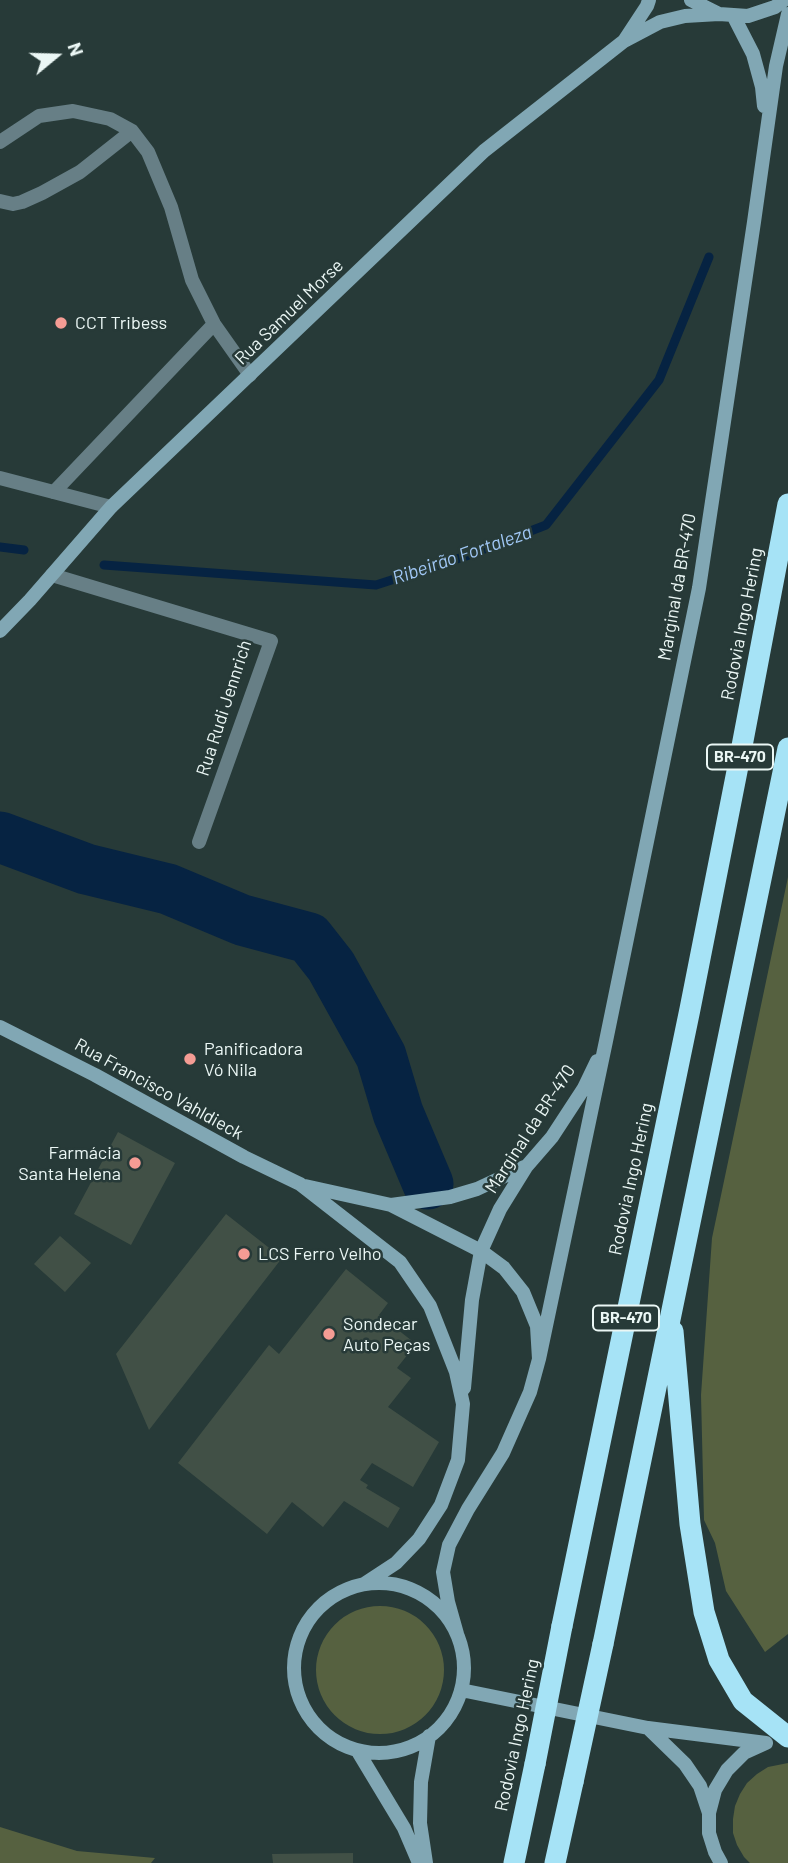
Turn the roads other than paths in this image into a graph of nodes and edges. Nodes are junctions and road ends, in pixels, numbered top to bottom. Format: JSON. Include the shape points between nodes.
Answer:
{"nodes":[{"id":1,"x":649,"y":0,"type":"edge"},
{"id":2,"x":691,"y":0,"type":"edge"},
{"id":3,"x":784,"y":0,"type":"edge"},
{"id":4,"x":726,"y":14,"type":"junction"},
{"id":5,"x":788,"y":14,"type":"edge"},
{"id":6,"x":624,"y":41,"type":"junction"},
{"id":7,"x":132,"y":131,"type":"junction"},
{"id":8,"x":766,"y":136,"type":"junction"},
{"id":9,"x":0,"y":142,"type":"edge"},
{"id":10,"x":0,"y":201,"type":"edge"},
{"id":11,"x":214,"y":324,"type":"junction"},
{"id":12,"x":250,"y":375,"type":"junction"},
{"id":13,"x":0,"y":478,"type":"edge"},
{"id":14,"x":54,"y":492,"type":"junction"},
{"id":15,"x":788,"y":504,"type":"edge"},
{"id":16,"x":111,"y":507,"type":"junction"},
{"id":17,"x":52,"y":575,"type":"junction"},
{"id":18,"x":0,"y":631,"type":"edge"},
{"id":19,"x":788,"y":748,"type":"edge"},
{"id":20,"x":199,"y":842,"type":"dead end"},
{"id":21,"x":0,"y":1027,"type":"edge"},
{"id":22,"x":606,"y":1041,"type":"junction"},
{"id":23,"x":526,"y":1167,"type":"junction"},
{"id":24,"x":300,"y":1185,"type":"junction"},
{"id":25,"x":391,"y":1205,"type":"junction"},
{"id":26,"x":481,"y":1251,"type":"junction"},
{"id":27,"x":671,"y":1311,"type":"junction"},
{"id":28,"x":539,"y":1359,"type":"junction"},
{"id":29,"x":463,"y":1404,"type":"junction"},
{"id":30,"x":364,"y":1584,"type":"junction"},
{"id":31,"x":457,"y":1634,"type":"junction"},
{"id":32,"x":461,"y":1690,"type":"junction"},
{"id":33,"x":648,"y":1728,"type":"junction"},
{"id":34,"x":429,"y":1736,"type":"junction"},
{"id":35,"x":788,"y":1738,"type":"edge"},
{"id":36,"x":766,"y":1743,"type":"junction"},
{"id":37,"x":357,"y":1749,"type":"junction"},
{"id":38,"x":709,"y":1813,"type":"junction"},
{"id":39,"x":419,"y":1863,"type":"edge"},
{"id":40,"x":426,"y":1863,"type":"edge"},
{"id":41,"x":514,"y":1863,"type":"edge"},
{"id":42,"x":555,"y":1863,"type":"edge"},
{"id":43,"x":721,"y":1863,"type":"edge"}],
"edges":[{"from":1,"to":6,"type":"main road","name":"Rua Samuel Morse"},
{"from":2,"to":4,"type":"main road"},
{"from":3,"to":4,"type":"main road","name":"Rua Samuel Morse","via":[[748,16]]},
{"from":4,"to":6,"type":"main road","name":"Rua Samuel Morse","via":[[660,22]]},
{"from":4,"to":8,"type":"main road","name":"Marginal da BR-470","via":[[753,54],[762,87]]},
{"from":5,"to":8,"type":"main road","name":"Marginal da BR-470"},
{"from":6,"to":12,"type":"main road","name":"Rua Samuel Morse","via":[[484,151]]},
{"from":7,"to":9,"type":"street","via":[[110,119],[73,111],[39,116]]},
{"from":7,"to":10,"type":"street","via":[[80,172],[42,193],[13,204]]},
{"from":7,"to":11,"type":"street","via":[[148,152],[171,207],[191,280]]},
{"from":8,"to":22,"type":"main road","name":"Marginal da BR-470","via":[[699,588]]},
{"from":11,"to":12,"type":"street"},
{"from":11,"to":14,"type":"street"},
{"from":12,"to":16,"type":"main road","name":"Rua Samuel Morse"},
{"from":13,"to":14,"type":"street"},
{"from":14,"to":16,"type":"street"},
{"from":15,"to":41,"type":"highway","name":"Rodovia Ingo Hering","number":"BR-470","bridge":true,"via":[[687,1023]]},
{"from":16,"to":17,"type":"main road","name":"Rua Samuel Morse"},
{"from":17,"to":18,"type":"main road","name":"Rua Samuel Morse"},
{"from":17,"to":20,"type":"street","name":"Rua Rudi Jennrich","via":[[271,641]]},
{"from":19,"to":27,"type":"highway","number":"BR-470"},
{"from":21,"to":24,"type":"main road","name":"Rua Francisco Vahldieck"},
{"from":22,"to":23,"type":"main road","name":"Marginal da BR-470","via":[[584,1088]]},
{"from":22,"to":28,"type":"main road","name":"Marginal da BR-470"},
{"from":23,"to":25,"type":"main road","via":[[477,1189]]},
{"from":23,"to":26,"type":"main road","name":"Marginal da BR-470"},
{"from":24,"to":25,"type":"main road","name":"Rua Francisco Vahldieck"},
{"from":24,"to":29,"type":"main road","name":"Rua Francisco Vahldieck","via":[[400,1262],[430,1306],[456,1372]]},
{"from":25,"to":26,"type":"main road","name":"Rua Francisco Vahldieck"},
{"from":26,"to":28,"type":"main road","name":"Rua Francisco Vahldieck","via":[[504,1268],[523,1292],[537,1326]]},
{"from":26,"to":29,"type":"main road","name":"Marginal da BR-470"},
{"from":27,"to":35,"type":"highway","via":[[690,1524],[704,1612],[719,1660],[743,1701]]},
{"from":27,"to":42,"type":"highway","number":"BR-470","bridge":true},
{"from":28,"to":31,"type":"main road","name":"Rua Francisco Vahldieck","via":[[503,1453],[449,1545],[443,1572]]},
{"from":29,"to":30,"type":"main road","name":"Rua Francisco Vahldieck","via":[[458,1460],[441,1505],[396,1563]]},
{"from":30,"to":31,"type":"main road","via":[[401,1585],[419,1592],[435,1603]]},
{"from":30,"to":37,"type":"main road","via":[[346,1589],[315,1612],[305,1627],[295,1663],[301,1701],[311,1717],[339,1742]]},
{"from":31,"to":32,"type":"main road","via":[[463,1652]]},
{"from":32,"to":33,"type":"main road"},
{"from":32,"to":34,"type":"main road","via":[[443,1724]]},
{"from":33,"to":36,"type":"main road"},
{"from":33,"to":38,"type":"main road","via":[[685,1764],[700,1786]]},
{"from":34,"to":37,"type":"main road","via":[[394,1752]]},
{"from":34,"to":40,"type":"main road","via":[[420,1823]]},
{"from":35,"to":36,"type":"main road"},
{"from":36,"to":38,"type":"main road","via":[[744,1753],[727,1770]]},
{"from":37,"to":39,"type":"main road","via":[[404,1828]]},
{"from":38,"to":43,"type":"main road","via":[[709,1833]]}]}
